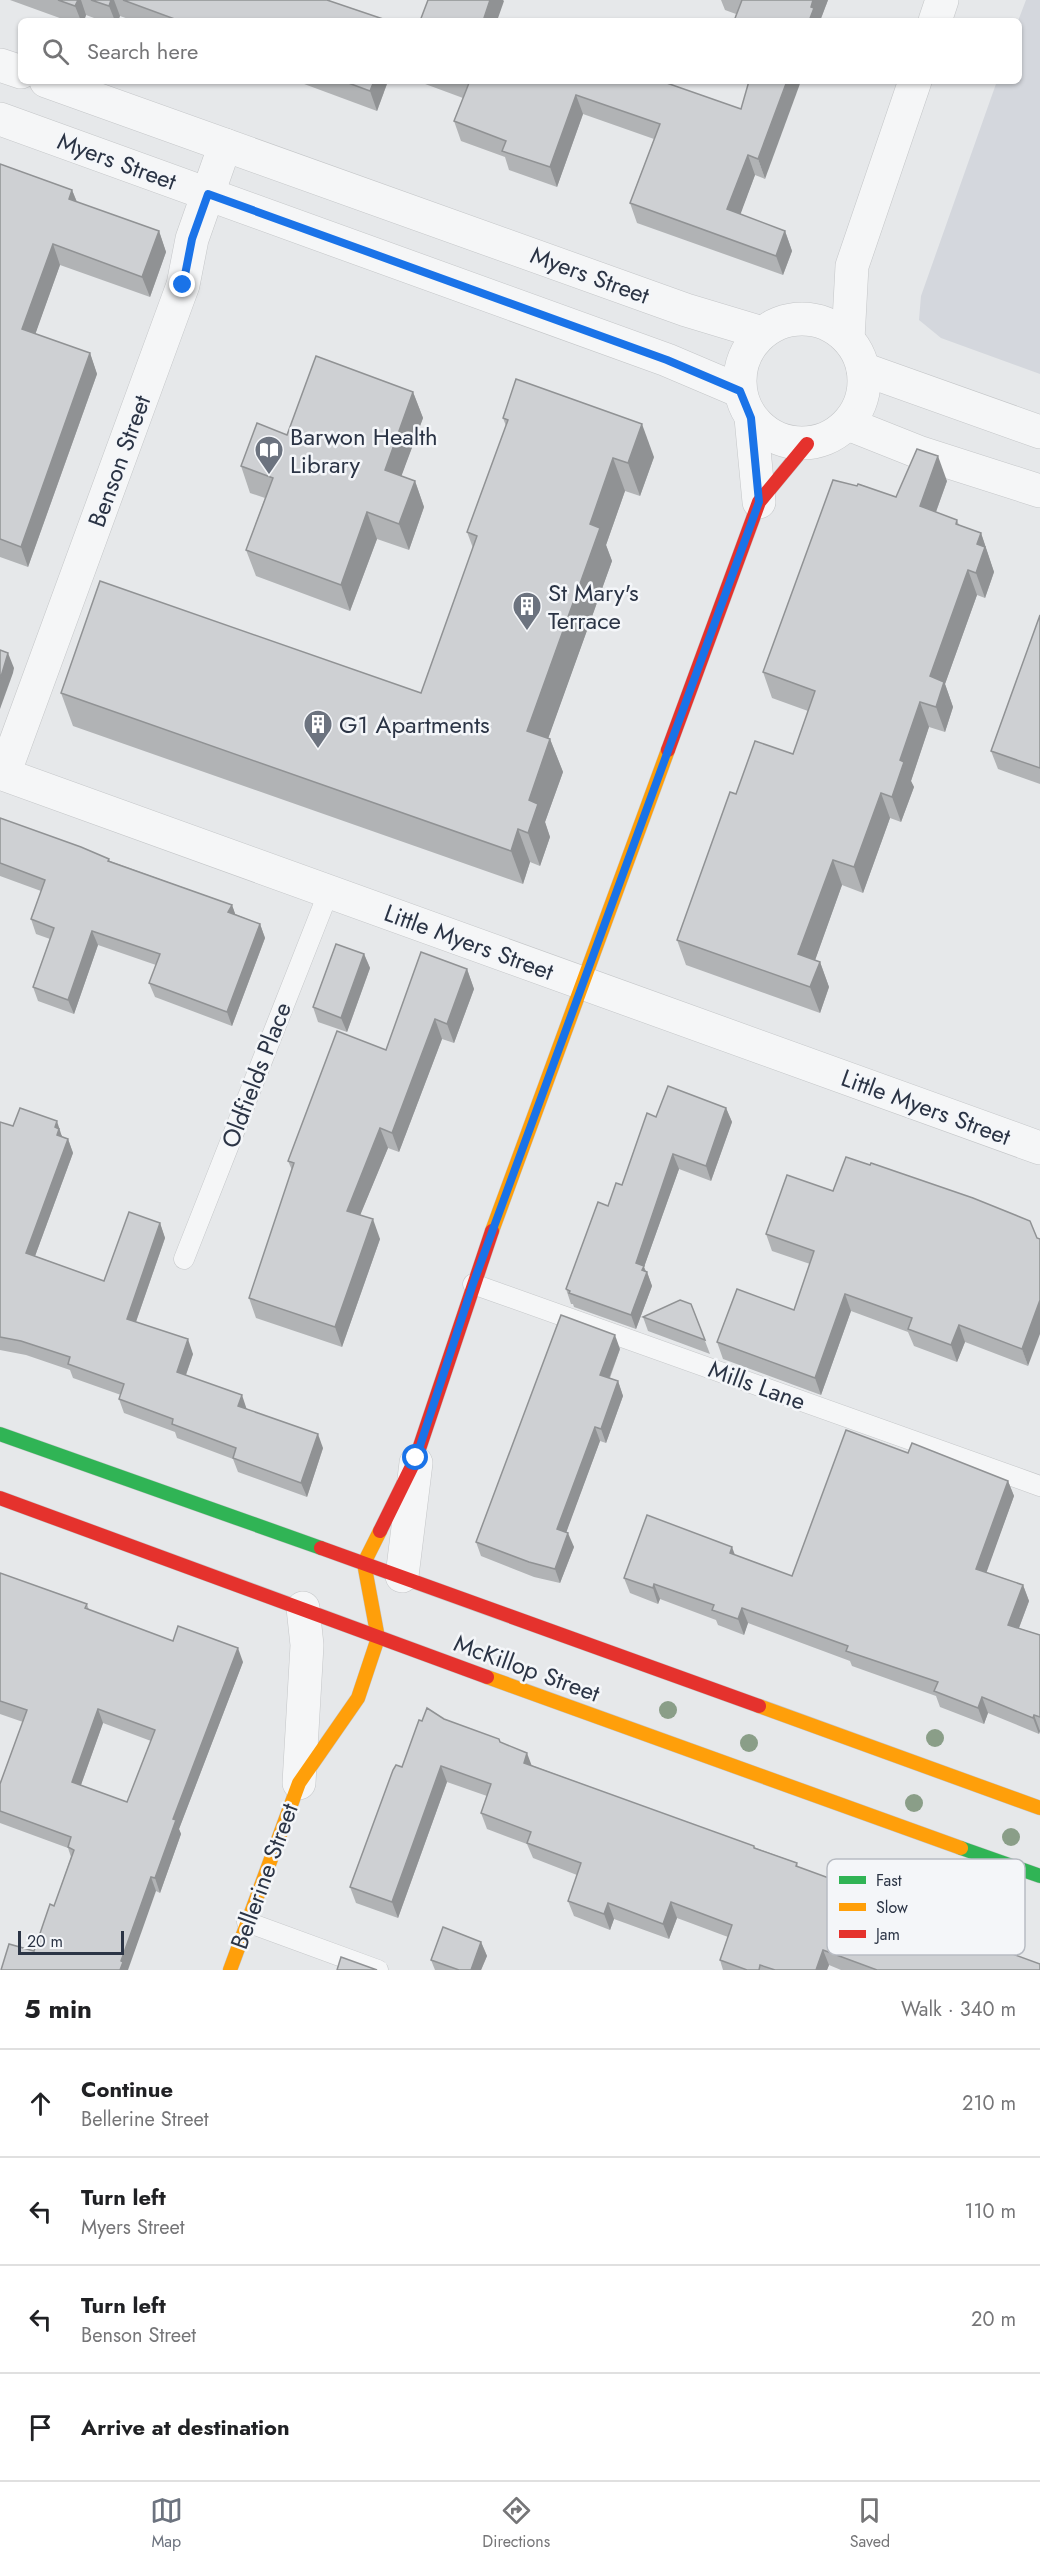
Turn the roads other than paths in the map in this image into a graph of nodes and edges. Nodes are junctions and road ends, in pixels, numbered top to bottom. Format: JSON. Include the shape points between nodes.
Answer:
{"nodes":[{"id":1,"x":942,"y":0,"type":"edge"},
{"id":2,"x":936,"y":18,"type":"edge"},
{"id":3,"x":0,"y":65,"type":"edge"},
{"id":4,"x":18,"y":71,"type":"edge"},
{"id":5,"x":54,"y":84,"type":"edge"},
{"id":6,"x":914,"y":84,"type":"edge"},
{"id":7,"x":0,"y":119,"type":"edge"},
{"id":8,"x":225,"y":145,"type":"junction"},
{"id":9,"x":208,"y":194,"type":"junction"},
{"id":10,"x":852,"y":266,"type":"junction"},
{"id":11,"x":803,"y":319,"type":"junction"},
{"id":12,"x":762,"y":333,"type":"junction"},
{"id":13,"x":848,"y":339,"type":"junction"},
{"id":14,"x":863,"y":369,"type":"junction"},
{"id":15,"x":746,"y":405,"type":"junction"},
{"id":16,"x":848,"y":424,"type":"junction"},
{"id":17,"x":1040,"y":432,"type":"edge"},
{"id":18,"x":807,"y":444,"type":"junction"},
{"id":19,"x":1040,"y":492,"type":"edge"},
{"id":20,"x":759,"y":502,"type":"junction"},
{"id":21,"x":2,"y":773,"type":"edge"},
{"id":22,"x":328,"y":891,"type":"junction"},
{"id":23,"x":582,"y":983,"type":"junction"},
{"id":24,"x":1040,"y":1148,"type":"edge"},
{"id":25,"x":184,"y":1259,"type":"dead end"},
{"id":26,"x":473,"y":1284,"type":"junction"},
{"id":27,"x":0,"y":1434,"type":"edge"},
{"id":28,"x":416,"y":1458,"type":"junction"},
{"id":29,"x":1040,"y":1486,"type":"edge"},
{"id":30,"x":0,"y":1498,"type":"edge"},
{"id":31,"x":364,"y":1563,"type":"junction"},
{"id":32,"x":402,"y":1576,"type":"junction"},
{"id":33,"x":303,"y":1608,"type":"junction"},
{"id":34,"x":378,"y":1638,"type":"junction"},
{"id":35,"x":299,"y":1783,"type":"junction"},
{"id":36,"x":1040,"y":1808,"type":"edge"},
{"id":37,"x":993,"y":1859,"type":"edge"},
{"id":38,"x":1025,"y":1871,"type":"edge"},
{"id":39,"x":1040,"y":1876,"type":"edge"},
{"id":40,"x":247,"y":1922,"type":"junction"},
{"id":41,"x":230,"y":1970,"type":"edge"},
{"id":42,"x":378,"y":1970,"type":"edge"}],
"edges":[{"from":1,"to":2,"type":"street"},
{"from":3,"to":4,"type":"street"},
{"from":5,"to":8,"type":"street","name":"Myers Street"},
{"from":6,"to":10,"type":"street"},
{"from":7,"to":9,"type":"street","name":"Myers Street"},
{"from":8,"to":9,"type":"street","name":"Benson Street"},
{"from":8,"to":12,"type":"street","name":"Myers Street","via":[[686,310]]},
{"from":9,"to":15,"type":"street","name":"Myers Street","via":[[667,360]]},
{"from":9,"to":21,"type":"street","name":"Benson Street","via":[[192,239],[183,285]]},
{"from":10,"to":11,"type":"street"},
{"from":10,"to":13,"type":"street"},
{"from":11,"to":12,"type":"street","via":[[789,320]]},
{"from":11,"to":13,"type":"street","via":[[835,328]]},
{"from":12,"to":15,"type":"street","via":[[748,350],[740,369]]},
{"from":13,"to":14,"type":"street"},
{"from":14,"to":16,"type":"street","via":[[859,407]]},
{"from":14,"to":17,"type":"street"},
{"from":15,"to":18,"type":"street","via":[[766,433]]},
{"from":15,"to":20,"type":"street"},
{"from":16,"to":18,"type":"street","via":[[836,434]]},
{"from":16,"to":19,"type":"street"},
{"from":18,"to":20,"type":"main road"},
{"from":20,"to":23,"type":"main road"},
{"from":21,"to":22,"type":"street","name":"Little Myers Street"},
{"from":22,"to":23,"type":"street","name":"Little Myers Street"},
{"from":22,"to":25,"type":"lane","name":"Oldfields Place"},
{"from":23,"to":24,"type":"street","name":"Little Myers Street"},
{"from":23,"to":26,"type":"main road"},
{"from":26,"to":28,"type":"main road"},
{"from":26,"to":29,"type":"lane","name":"Mills Lane"},
{"from":27,"to":31,"type":"main road","name":"McKillop Street"},
{"from":28,"to":31,"type":"main road"},
{"from":28,"to":32,"type":"street"},
{"from":30,"to":33,"type":"main road","name":"McKillop Street"},
{"from":31,"to":32,"type":"main road","name":"McKillop Street"},
{"from":31,"to":34,"type":"main road","name":"Bellerine Street"},
{"from":32,"to":36,"type":"main road","name":"McKillop Street"},
{"from":33,"to":34,"type":"main road","name":"McKillop Street"},
{"from":33,"to":35,"type":"street","name":"Bellerine Street","via":[[307,1645]]},
{"from":34,"to":35,"type":"main road","name":"Bellerine Street","via":[[358,1698]]},
{"from":34,"to":37,"type":"main road","name":"McKillop Street"},
{"from":35,"to":40,"type":"main road","name":"Bellerine Street"},
{"from":38,"to":39,"type":"main road","name":"McKillop Street"},
{"from":40,"to":41,"type":"main road","name":"Bellerine Street"},
{"from":40,"to":42,"type":"lane"}]}
